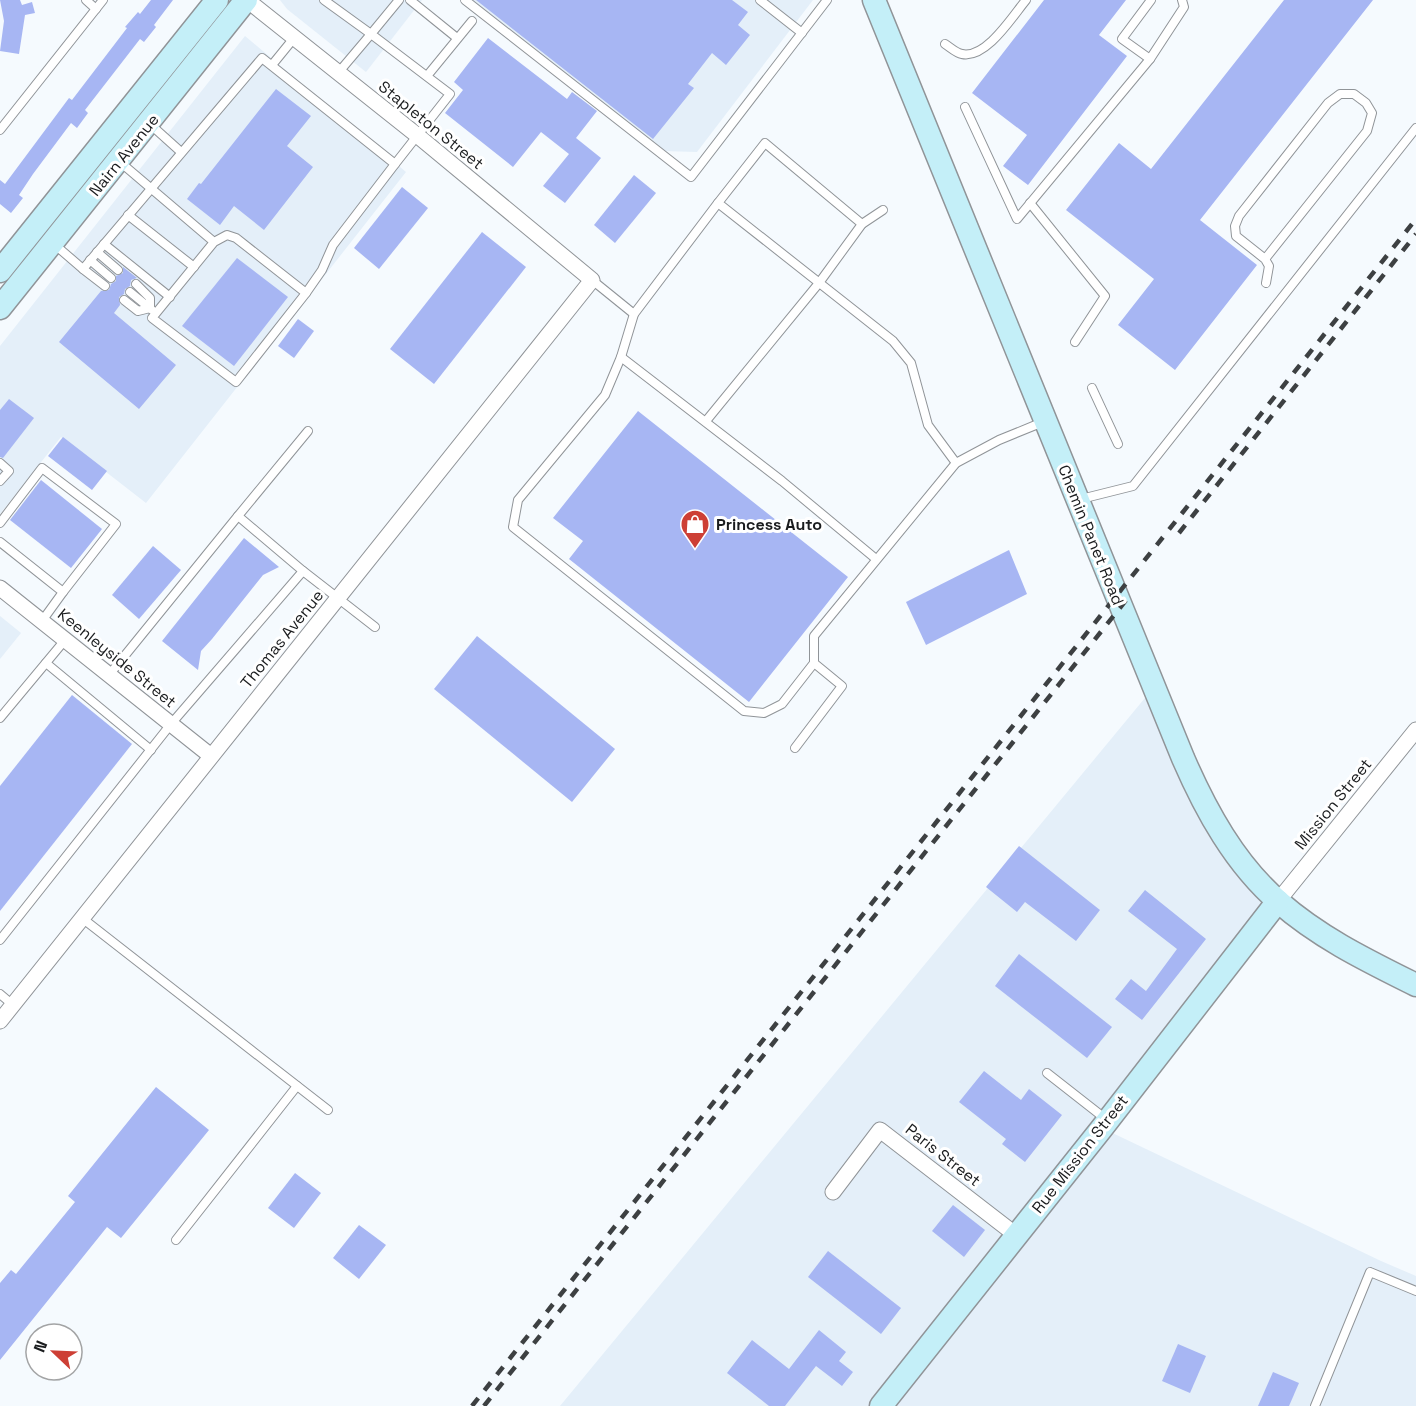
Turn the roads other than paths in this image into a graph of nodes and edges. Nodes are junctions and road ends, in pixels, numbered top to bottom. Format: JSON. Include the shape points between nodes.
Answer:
{"nodes":[{"id":1,"x":86,"y":0,"type":"edge"},
{"id":2,"x":103,"y":0,"type":"edge"},
{"id":3,"x":217,"y":0,"type":"edge"},
{"id":4,"x":247,"y":0,"type":"edge"},
{"id":5,"x":324,"y":0,"type":"edge"},
{"id":6,"x":399,"y":0,"type":"edge"},
{"id":7,"x":410,"y":0,"type":"edge"},
{"id":8,"x":465,"y":0,"type":"edge"},
{"id":9,"x":760,"y":0,"type":"edge"},
{"id":10,"x":827,"y":0,"type":"edge"},
{"id":11,"x":874,"y":0,"type":"edge"},
{"id":12,"x":1026,"y":0,"type":"edge"},
{"id":13,"x":1151,"y":0,"type":"edge"},
{"id":14,"x":1182,"y":0,"type":"edge"},
{"id":15,"x":96,"y":9,"type":"junction"},
{"id":16,"x":472,"y":21,"type":"dead end"},
{"id":17,"x":802,"y":33,"type":"junction"},
{"id":18,"x":371,"y":34,"type":"junction"},
{"id":19,"x":294,"y":38,"type":"junction"},
{"id":20,"x":458,"y":38,"type":"junction"},
{"id":21,"x":945,"y":44,"type":"dead end"},
{"id":22,"x":1149,"y":60,"type":"junction"},
{"id":23,"x":272,"y":65,"type":"junction"},
{"id":24,"x":338,"y":73,"type":"junction"},
{"id":25,"x":427,"y":76,"type":"junction"},
{"id":26,"x":965,"y":107,"type":"dead end"},
{"id":27,"x":149,"y":123,"type":"junction"},
{"id":28,"x":1416,"y":128,"type":"edge"},
{"id":29,"x":0,"y":130,"type":"edge"},
{"id":30,"x":417,"y":136,"type":"junction"},
{"id":31,"x":100,"y":147,"type":"junction"},
{"id":32,"x":181,"y":152,"type":"junction"},
{"id":33,"x":118,"y":162,"type":"junction"},
{"id":34,"x":395,"y":164,"type":"junction"},
{"id":35,"x":151,"y":188,"type":"junction"},
{"id":36,"x":718,"y":203,"type":"junction"},
{"id":37,"x":1030,"y":203,"type":"junction"},
{"id":38,"x":883,"y":210,"type":"dead end"},
{"id":39,"x":128,"y":215,"type":"junction"},
{"id":40,"x":862,"y":224,"type":"junction"},
{"id":41,"x":214,"y":242,"type":"junction"},
{"id":42,"x":53,"y":243,"type":"junction"},
{"id":43,"x":104,"y":244,"type":"junction"},
{"id":44,"x":97,"y":252,"type":"junction"},
{"id":45,"x":1265,"y":259,"type":"junction"},
{"id":46,"x":90,"y":260,"type":"junction"},
{"id":47,"x":194,"y":267,"type":"junction"},
{"id":48,"x":83,"y":269,"type":"junction"},
{"id":49,"x":118,"y":270,"type":"dead end"},
{"id":50,"x":0,"y":271,"type":"edge"},
{"id":51,"x":111,"y":278,"type":"dead end"},
{"id":52,"x":592,"y":280,"type":"junction"},
{"id":53,"x":819,"y":283,"type":"junction"},
{"id":54,"x":1266,"y":283,"type":"dead end"},
{"id":55,"x":136,"y":284,"type":"dead end"},
{"id":56,"x":105,"y":286,"type":"dead end"},
{"id":57,"x":130,"y":292,"type":"dead end"},
{"id":58,"x":306,"y":293,"type":"junction"},
{"id":59,"x":170,"y":297,"type":"junction"},
{"id":60,"x":124,"y":300,"type":"dead end"},
{"id":61,"x":0,"y":308,"type":"edge"},
{"id":62,"x":153,"y":311,"type":"junction"},
{"id":63,"x":634,"y":314,"type":"junction"},
{"id":64,"x":1075,"y":342,"type":"dead end"},
{"id":65,"x":621,"y":357,"type":"junction"},
{"id":66,"x":1092,"y":388,"type":"dead end"},
{"id":67,"x":706,"y":421,"type":"junction"},
{"id":68,"x":1044,"y":422,"type":"junction"},
{"id":69,"x":308,"y":431,"type":"dead end"},
{"id":70,"x":1118,"y":444,"type":"dead end"},
{"id":71,"x":956,"y":463,"type":"junction"},
{"id":72,"x":0,"y":464,"type":"edge"},
{"id":73,"x":0,"y":481,"type":"edge"},
{"id":74,"x":1077,"y":500,"type":"junction"},
{"id":75,"x":238,"y":516,"type":"junction"},
{"id":76,"x":0,"y":523,"type":"edge"},
{"id":77,"x":0,"y":542,"type":"edge"},
{"id":78,"x":876,"y":559,"type":"junction"},
{"id":79,"x":303,"y":571,"type":"junction"},
{"id":80,"x":0,"y":588,"type":"edge"},
{"id":81,"x":63,"y":592,"type":"junction"},
{"id":82,"x":337,"y":599,"type":"junction"},
{"id":83,"x":42,"y":621,"type":"junction"},
{"id":84,"x":375,"y":627,"type":"dead end"},
{"id":85,"x":65,"y":640,"type":"junction"},
{"id":86,"x":46,"y":663,"type":"junction"},
{"id":87,"x":814,"y":663,"type":"junction"},
{"id":88,"x":109,"y":675,"type":"junction"},
{"id":89,"x":0,"y":718,"type":"edge"},
{"id":90,"x":171,"y":724,"type":"junction"},
{"id":91,"x":1416,"y":730,"type":"edge"},
{"id":92,"x":795,"y":748,"type":"dead end"},
{"id":93,"x":151,"y":750,"type":"junction"},
{"id":94,"x":211,"y":756,"type":"junction"},
{"id":95,"x":1278,"y":901,"type":"junction"},
{"id":96,"x":82,"y":918,"type":"junction"},
{"id":97,"x":0,"y":940,"type":"edge"},
{"id":98,"x":1416,"y":985,"type":"edge"},
{"id":99,"x":0,"y":994,"type":"edge"},
{"id":100,"x":13,"y":1005,"type":"junction"},
{"id":101,"x":0,"y":1022,"type":"edge"},
{"id":102,"x":1047,"y":1073,"type":"dead end"},
{"id":103,"x":297,"y":1086,"type":"junction"},
{"id":104,"x":328,"y":1110,"type":"dead end"},
{"id":105,"x":1108,"y":1120,"type":"junction"},
{"id":106,"x":833,"y":1192,"type":"dead end"},
{"id":107,"x":1016,"y":1235,"type":"junction"},
{"id":108,"x":176,"y":1240,"type":"dead end"},
{"id":109,"x":1416,"y":1291,"type":"edge"},
{"id":110,"x":881,"y":1406,"type":"edge"},
{"id":111,"x":1315,"y":1406,"type":"edge"}],
"edges":[{"from":1,"to":15,"type":"lane"},
{"from":2,"to":15,"type":"lane"},
{"from":3,"to":31,"type":"street","name":"Nairn Avenue"},
{"from":4,"to":19,"type":"street","name":"Stapleton Street"},
{"from":4,"to":27,"type":"street","name":"Nairn Avenue"},
{"from":5,"to":18,"type":"lane"},
{"from":6,"to":18,"type":"lane"},
{"from":7,"to":20,"type":"lane"},
{"from":8,"to":17,"type":"lane","via":[[691,177]]},
{"from":9,"to":17,"type":"lane"},
{"from":10,"to":17,"type":"lane"},
{"from":11,"to":68,"type":"street","name":"Chemin Panet Road"},
{"from":12,"to":21,"type":"lane","via":[[993,41],[976,53],[961,54]]},
{"from":13,"to":22,"type":"lane","via":[[1122,39]]},
{"from":14,"to":22,"type":"lane","via":[[1184,7]]},
{"from":15,"to":29,"type":"lane"},
{"from":16,"to":20,"type":"lane"},
{"from":18,"to":24,"type":"lane"},
{"from":18,"to":25,"type":"lane"},
{"from":19,"to":23,"type":"lane"},
{"from":19,"to":24,"type":"street","name":"Stapleton Street"},
{"from":20,"to":25,"type":"lane"},
{"from":22,"to":37,"type":"lane"},
{"from":23,"to":32,"type":"lane","via":[[262,58]]},
{"from":23,"to":34,"type":"lane"},
{"from":24,"to":30,"type":"street","name":"Stapleton Street"},
{"from":25,"to":30,"type":"lane","via":[[450,94]]},
{"from":26,"to":37,"type":"lane","via":[[1017,219]]},
{"from":27,"to":32,"type":"lane"},
{"from":27,"to":33,"type":"street","name":"Nairn Avenue"},
{"from":28,"to":74,"type":"lane","via":[[1133,486]]},
{"from":30,"to":34,"type":"lane"},
{"from":30,"to":52,"type":"street","name":"Stapleton Street"},
{"from":31,"to":33,"type":"street"},
{"from":31,"to":50,"type":"street","name":"Nairn Avenue"},
{"from":32,"to":35,"type":"lane"},
{"from":33,"to":35,"type":"lane"},
{"from":33,"to":42,"type":"street","name":"Nairn Avenue"},
{"from":34,"to":58,"type":"lane","via":[[333,245]]},
{"from":35,"to":39,"type":"lane"},
{"from":35,"to":41,"type":"lane"},
{"from":36,"to":40,"type":"lane","via":[[765,143]]},
{"from":36,"to":53,"type":"lane"},
{"from":36,"to":63,"type":"lane"},
{"from":37,"to":64,"type":"lane","via":[[1105,296]]},
{"from":38,"to":40,"type":"lane"},
{"from":39,"to":43,"type":"lane"},
{"from":39,"to":47,"type":"lane"},
{"from":40,"to":53,"type":"lane"},
{"from":41,"to":47,"type":"lane"},
{"from":41,"to":58,"type":"lane","via":[[227,235],[236,238]]},
{"from":42,"to":48,"type":"lane"},
{"from":42,"to":61,"type":"street","name":"Nairn Avenue"},
{"from":43,"to":44,"type":"lane"},
{"from":43,"to":59,"type":"lane"},
{"from":44,"to":46,"type":"lane"},
{"from":44,"to":49,"type":"lane"},
{"from":45,"to":45,"type":"lane","via":[[1236,236],[1239,216],[1328,103],[1340,94],[1354,94],[1372,113],[1367,131]]},
{"from":45,"to":54,"type":"lane","via":[[1269,266]]},
{"from":46,"to":48,"type":"lane"},
{"from":46,"to":51,"type":"lane"},
{"from":47,"to":59,"type":"lane"},
{"from":48,"to":56,"type":"lane"},
{"from":52,"to":63,"type":"lane"},
{"from":52,"to":82,"type":"street","name":"Thomas Avenue"},
{"from":53,"to":67,"type":"lane"},
{"from":53,"to":71,"type":"lane","via":[[893,342],[911,363],[928,425]]},
{"from":55,"to":62,"type":"lane","via":[[150,298]]},
{"from":57,"to":62,"type":"lane"},
{"from":58,"to":62,"type":"lane","via":[[236,382],[152,318]]},
{"from":59,"to":62,"type":"lane"},
{"from":60,"to":62,"type":"lane","via":[[138,311]]},
{"from":63,"to":65,"type":"lane"},
{"from":65,"to":67,"type":"lane"},
{"from":65,"to":87,"type":"lane","via":[[605,395],[518,500],[513,527],[744,711],[764,713],[782,704]]},
{"from":66,"to":70,"type":"lane"},
{"from":67,"to":78,"type":"lane"},
{"from":68,"to":71,"type":"lane"},
{"from":68,"to":74,"type":"street","name":"Chemin Panet Road"},
{"from":69,"to":75,"type":"lane"},
{"from":71,"to":78,"type":"lane"},
{"from":72,"to":73,"type":"lane","via":[[9,471]]},
{"from":74,"to":95,"type":"street","name":"Chemin Panet Road","via":[[1198,793],[1216,827]]},
{"from":75,"to":79,"type":"lane"},
{"from":75,"to":88,"type":"lane"},
{"from":76,"to":81,"type":"lane","via":[[42,468],[116,524]]},
{"from":77,"to":81,"type":"lane"},
{"from":78,"to":87,"type":"lane","via":[[814,636]]},
{"from":79,"to":82,"type":"lane"},
{"from":79,"to":90,"type":"lane"},
{"from":80,"to":83,"type":"street","name":"Keenleyside Street"},
{"from":81,"to":83,"type":"lane"},
{"from":82,"to":84,"type":"lane"},
{"from":82,"to":94,"type":"street","name":"Thomas Avenue"},
{"from":83,"to":85,"type":"street","name":"Keenleyside Street"},
{"from":85,"to":86,"type":"lane"},
{"from":85,"to":88,"type":"street","name":"Keenleyside Street"},
{"from":86,"to":89,"type":"lane"},
{"from":86,"to":93,"type":"lane"},
{"from":87,"to":92,"type":"lane","via":[[842,686]]},
{"from":88,"to":90,"type":"street","name":"Keenleyside Street"},
{"from":90,"to":93,"type":"lane"},
{"from":90,"to":94,"type":"street","name":"Keenleyside Street"},
{"from":91,"to":95,"type":"street","name":"Mission Street"},
{"from":93,"to":97,"type":"lane"},
{"from":94,"to":96,"type":"street","name":"Thomas Avenue"},
{"from":95,"to":98,"type":"street","name":"Chemin Panet Road","via":[[1343,948]]},
{"from":95,"to":105,"type":"street","name":"Rue Mission Street"},
{"from":96,"to":100,"type":"street","name":"Thomas Avenue"},
{"from":96,"to":103,"type":"lane"},
{"from":99,"to":100,"type":"lane"},
{"from":100,"to":101,"type":"street","name":"Thomas Avenue"},
{"from":102,"to":105,"type":"lane"},
{"from":103,"to":104,"type":"lane"},
{"from":103,"to":108,"type":"lane"},
{"from":105,"to":107,"type":"street","name":"Rue Mission Street"},
{"from":106,"to":107,"type":"street","name":"Paris Street","via":[[880,1130]]},
{"from":107,"to":110,"type":"street","name":"Rue Mission Street"},
{"from":109,"to":111,"type":"lane","via":[[1370,1272]]}]}
